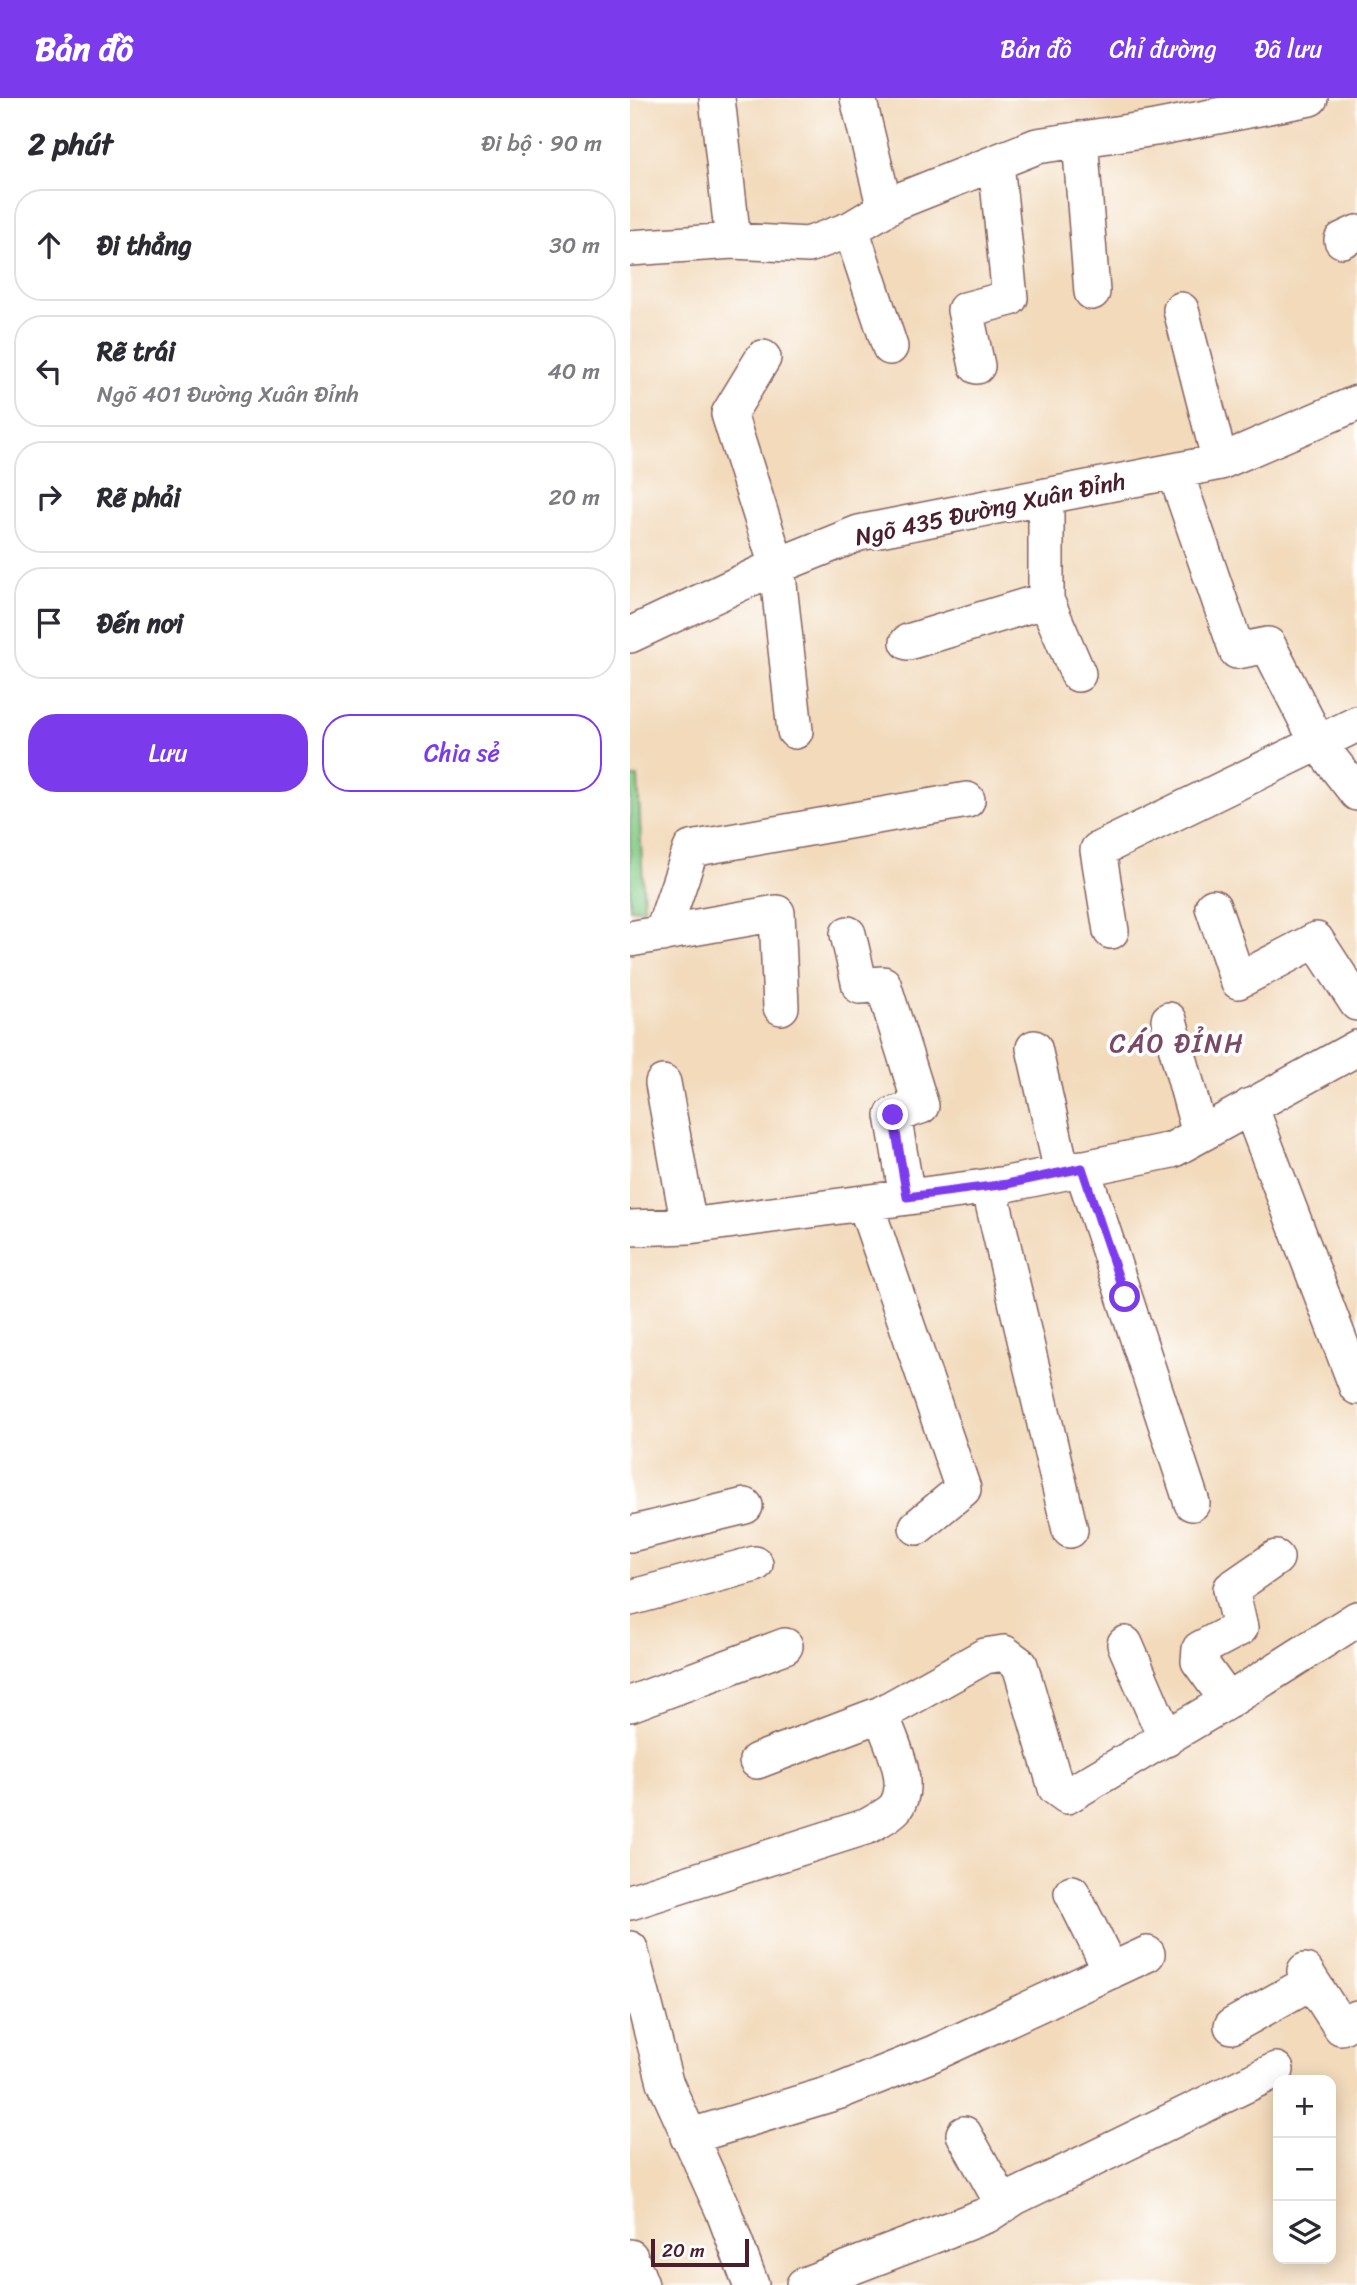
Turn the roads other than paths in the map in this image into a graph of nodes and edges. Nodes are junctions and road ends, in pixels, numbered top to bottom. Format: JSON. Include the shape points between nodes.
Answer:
{"nodes":[{"id":1,"x":717,"y":98,"type":"edge"},
{"id":2,"x":858,"y":98,"type":"edge"},
{"id":3,"x":1311,"y":98,"type":"edge"},
{"id":4,"x":1080,"y":139,"type":"junction"},
{"id":5,"x":996,"y":163,"type":"junction"},
{"id":6,"x":885,"y":209,"type":"junction"},
{"id":7,"x":850,"y":229,"type":"junction"},
{"id":8,"x":733,"y":241,"type":"junction"},
{"id":9,"x":630,"y":248,"type":"edge"},
{"id":10,"x":1093,"y":292,"type":"dead end"},
{"id":11,"x":1181,"y":310,"type":"dead end"},
{"id":12,"x":890,"y":348,"type":"dead end"},
{"id":13,"x":763,"y":358,"type":"dead end"},
{"id":14,"x":977,"y":366,"type":"dead end"},
{"id":15,"x":1357,"y":402,"type":"edge"},
{"id":16,"x":1220,"y":462,"type":"junction"},
{"id":17,"x":1175,"y":471,"type":"junction"},
{"id":18,"x":1045,"y":496,"type":"junction"},
{"id":19,"x":777,"y":566,"type":"junction"},
{"id":20,"x":1046,"y":600,"type":"junction"},
{"id":21,"x":630,"y":635,"type":"edge"},
{"id":22,"x":908,"y":642,"type":"dead end"},
{"id":23,"x":1078,"y":674,"type":"dead end"},
{"id":24,"x":1357,"y":724,"type":"edge"},
{"id":25,"x":794,"y":731,"type":"dead end"},
{"id":26,"x":1318,"y":743,"type":"junction"},
{"id":27,"x":1357,"y":793,"type":"edge"},
{"id":28,"x":967,"y":800,"type":"dead end"},
{"id":29,"x":1213,"y":907,"type":"dead end"},
{"id":30,"x":1111,"y":932,"type":"dead end"},
{"id":31,"x":848,"y":934,"type":"dead end"},
{"id":32,"x":646,"y":937,"type":"edge"},
{"id":33,"x":1357,"y":1003,"type":"edge"},
{"id":34,"x":781,"y":1007,"type":"dead end"},
{"id":35,"x":1169,"y":1020,"type":"dead end"},
{"id":36,"x":1034,"y":1048,"type":"dead end"},
{"id":37,"x":1357,"y":1048,"type":"edge"},
{"id":38,"x":663,"y":1083,"type":"dead end"},
{"id":39,"x":1250,"y":1106,"type":"junction"},
{"id":40,"x":1200,"y":1134,"type":"junction"},
{"id":41,"x":1072,"y":1170,"type":"junction"},
{"id":42,"x":989,"y":1186,"type":"junction"},
{"id":43,"x":907,"y":1197,"type":"junction"},
{"id":44,"x":866,"y":1203,"type":"junction"},
{"id":45,"x":689,"y":1226,"type":"junction"},
{"id":46,"x":630,"y":1228,"type":"edge"},
{"id":47,"x":1357,"y":1387,"type":"edge"},
{"id":48,"x":1192,"y":1503,"type":"dead end"},
{"id":49,"x":745,"y":1506,"type":"dead end"},
{"id":50,"x":916,"y":1527,"type":"dead end"},
{"id":51,"x":1070,"y":1530,"type":"dead end"},
{"id":52,"x":630,"y":1534,"type":"edge"},
{"id":53,"x":1276,"y":1558,"type":"dead end"},
{"id":54,"x":755,"y":1564,"type":"dead end"},
{"id":55,"x":630,"y":1598,"type":"edge"},
{"id":56,"x":1357,"y":1619,"type":"edge"},
{"id":57,"x":1125,"y":1644,"type":"dead end"},
{"id":58,"x":785,"y":1646,"type":"dead end"},
{"id":59,"x":1228,"y":1701,"type":"junction"},
{"id":60,"x":630,"y":1704,"type":"edge"},
{"id":61,"x":881,"y":1714,"type":"junction"},
{"id":62,"x":1166,"y":1739,"type":"junction"},
{"id":63,"x":757,"y":1761,"type":"dead end"},
{"id":64,"x":1072,"y":1893,"type":"dead end"},
{"id":65,"x":630,"y":1902,"type":"edge"},
{"id":66,"x":630,"y":1949,"type":"edge"},
{"id":67,"x":1147,"y":1954,"type":"dead end"},
{"id":68,"x":1111,"y":1971,"type":"junction"},
{"id":69,"x":1357,"y":2018,"type":"edge"},
{"id":70,"x":1233,"y":2026,"type":"dead end"},
{"id":71,"x":1276,"y":2070,"type":"dead end"},
{"id":72,"x":964,"y":2134,"type":"dead end"},
{"id":73,"x":688,"y":2137,"type":"junction"},
{"id":74,"x":1003,"y":2204,"type":"junction"},
{"id":75,"x":630,"y":2257,"type":"edge"},
{"id":76,"x":640,"y":2285,"type":"edge"},
{"id":77,"x":751,"y":2285,"type":"edge"},
{"id":78,"x":804,"y":2285,"type":"edge"}],
"edges":[{"from":1,"to":8,"type":"street"},
{"from":2,"to":6,"type":"street"},
{"from":3,"to":4,"type":"street"},
{"from":4,"to":5,"type":"street","via":[[1037,146]]},
{"from":4,"to":10,"type":"street"},
{"from":5,"to":6,"type":"street"},
{"from":5,"to":14,"type":"street","via":[[1010,298],[965,310]]},
{"from":6,"to":7,"type":"street"},
{"from":7,"to":8,"type":"street","via":[[808,245]]},
{"from":7,"to":12,"type":"street"},
{"from":8,"to":9,"type":"street"},
{"from":11,"to":16,"type":"street"},
{"from":13,"to":19,"type":"street","via":[[729,414]]},
{"from":15,"to":16,"type":"street","name":"Ngõ 435 Đường Xuân Đỉnh"},
{"from":16,"to":17,"type":"street","name":"Ngõ 435 Đường Xuân Đỉnh"},
{"from":17,"to":18,"type":"street","name":"Ngõ 435 Đường Xuân Đỉnh"},
{"from":17,"to":26,"type":"street","via":[[1237,651],[1268,645]]},
{"from":18,"to":19,"type":"street","name":"Ngõ 435 Đường Xuân Đỉnh","via":[[859,533]]},
{"from":18,"to":20,"type":"street"},
{"from":19,"to":21,"type":"street","name":"Ngõ 435 Đường Xuân Đỉnh"},
{"from":19,"to":25,"type":"street"},
{"from":20,"to":22,"type":"street"},
{"from":20,"to":23,"type":"street"},
{"from":24,"to":26,"type":"street"},
{"from":26,"to":27,"type":"street"},
{"from":26,"to":30,"type":"street","via":[[1098,850]]},
{"from":28,"to":32,"type":"street","via":[[691,849]]},
{"from":29,"to":33,"type":"street","via":[[1238,981],[1316,940]]},
{"from":31,"to":43,"type":"street","via":[[860,986],[883,984],[921,1106],[893,1115]]},
{"from":32,"to":34,"type":"street","via":[[777,913]]},
{"from":35,"to":40,"type":"street"},
{"from":36,"to":41,"type":"street"},
{"from":37,"to":39,"type":"street"},
{"from":38,"to":45,"type":"street"},
{"from":39,"to":40,"type":"street"},
{"from":39,"to":47,"type":"street"},
{"from":40,"to":41,"type":"street","via":[[1172,1150]]},
{"from":41,"to":42,"type":"street"},
{"from":41,"to":48,"type":"street"},
{"from":42,"to":43,"type":"street"},
{"from":42,"to":51,"type":"street"},
{"from":43,"to":44,"type":"street"},
{"from":44,"to":45,"type":"street"},
{"from":44,"to":50,"type":"street","via":[[963,1489]]},
{"from":45,"to":46,"type":"street"},
{"from":49,"to":52,"type":"street"},
{"from":53,"to":59,"type":"street","via":[[1231,1589],[1240,1628],[1200,1649],[1199,1661]]},
{"from":54,"to":55,"type":"street"},
{"from":56,"to":59,"type":"street"},
{"from":57,"to":62,"type":"street"},
{"from":58,"to":60,"type":"street"},
{"from":59,"to":62,"type":"street"},
{"from":61,"to":62,"type":"street","via":[[985,1656],[1004,1653],[1020,1665],[1060,1793],[1076,1793]]},
{"from":61,"to":63,"type":"street"},
{"from":61,"to":65,"type":"street","via":[[901,1776],[903,1794],[893,1810],[867,1826]]},
{"from":64,"to":68,"type":"street"},
{"from":66,"to":73,"type":"street","via":[[665,2082]]},
{"from":67,"to":68,"type":"street"},
{"from":68,"to":73,"type":"street","via":[[841,2091]]},
{"from":69,"to":70,"type":"street","via":[[1341,2027],[1308,1976]]},
{"from":71,"to":74,"type":"street"},
{"from":72,"to":74,"type":"street"},
{"from":73,"to":77,"type":"street","via":[[723,2210]]},
{"from":74,"to":78,"type":"street","via":[[987,2215]]},
{"from":75,"to":76,"type":"street"}]}
